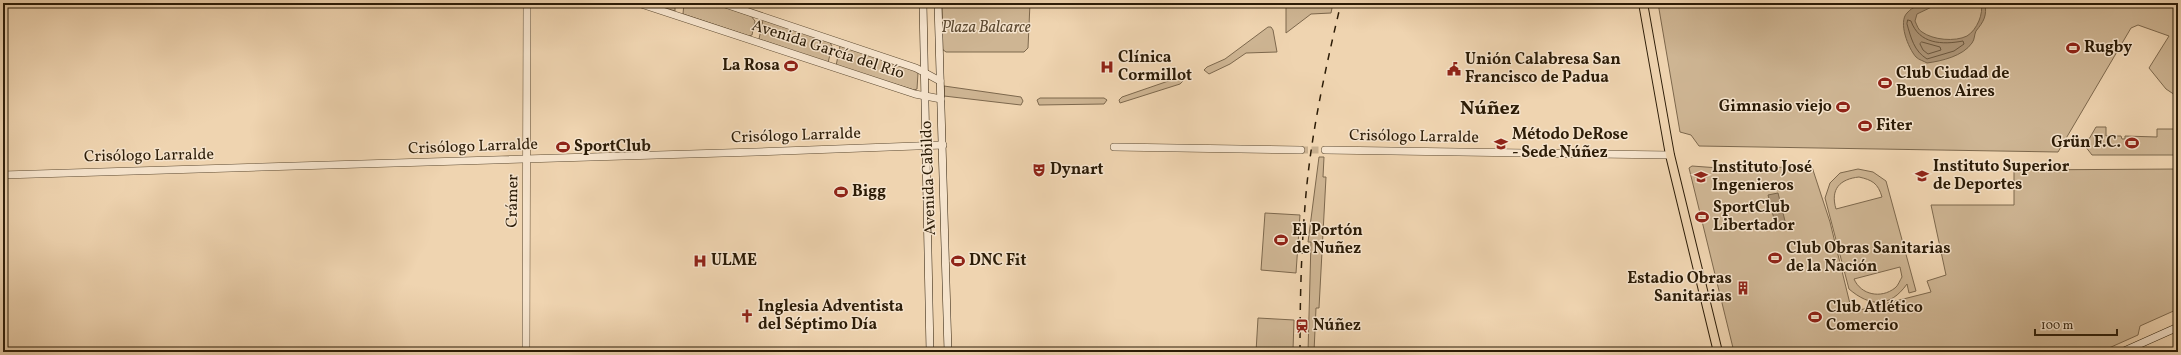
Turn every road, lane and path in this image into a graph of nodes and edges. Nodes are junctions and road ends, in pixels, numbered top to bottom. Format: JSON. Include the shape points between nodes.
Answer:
{"nodes":[{"id":1,"x":527,"y":3,"type":"edge"},
{"id":2,"x":638,"y":3,"type":"edge"},
{"id":3,"x":722,"y":3,"type":"edge"},
{"id":4,"x":923,"y":3,"type":"edge"},
{"id":5,"x":938,"y":3,"type":"edge"},
{"id":6,"x":1643,"y":3,"type":"edge"},
{"id":7,"x":924,"y":72,"type":"junction"},
{"id":8,"x":940,"y":81,"type":"junction"},
{"id":9,"x":924,"y":97,"type":"junction"},
{"id":10,"x":941,"y":99,"type":"junction"},
{"id":11,"x":943,"y":145,"type":"junction"},
{"id":12,"x":926,"y":146,"type":"junction"},
{"id":13,"x":1114,"y":147,"type":"dead end"},
{"id":14,"x":1301,"y":150,"type":"tunnel mouth"},
{"id":15,"x":1325,"y":150,"type":"tunnel mouth"},
{"id":16,"x":1670,"y":155,"type":"junction"},
{"id":17,"x":527,"y":159,"type":"junction"},
{"id":18,"x":3,"y":175,"type":"edge"},
{"id":19,"x":2178,"y":327,"type":"edge"},
{"id":20,"x":526,"y":352,"type":"edge"},
{"id":21,"x":930,"y":352,"type":"edge"},
{"id":22,"x":948,"y":352,"type":"edge"},
{"id":23,"x":1718,"y":352,"type":"edge"},
{"id":24,"x":2122,"y":352,"type":"edge"}],
"edges":[{"from":1,"to":17,"type":"street","name":"Crámer"},
{"from":2,"to":9,"type":"street","name":"Avenida García del Río"},
{"from":3,"to":7,"type":"street","name":"Avenida García del Río"},
{"from":4,"to":7,"type":"street","name":"Avenida Cabildo"},
{"from":5,"to":8,"type":"street","name":"Avenida Cabildo"},
{"from":6,"to":16,"type":"main road"},
{"from":7,"to":8,"type":"street","name":"Avenida García del Río"},
{"from":7,"to":9,"type":"street","name":"Avenida Cabildo"},
{"from":8,"to":10,"type":"street","name":"Avenida Cabildo"},
{"from":9,"to":10,"type":"street","name":"Avenida García del Río"},
{"from":9,"to":12,"type":"street","name":"Avenida Cabildo"},
{"from":10,"to":11,"type":"street","name":"Avenida Cabildo"},
{"from":11,"to":12,"type":"street","name":"Crisólogo Larralde"},
{"from":11,"to":22,"type":"street","name":"Avenida Cabildo"},
{"from":12,"to":17,"type":"street","name":"Crisólogo Larralde"},
{"from":12,"to":21,"type":"street","name":"Avenida Cabildo"},
{"from":13,"to":14,"type":"street"},
{"from":15,"to":16,"type":"street","name":"Crisólogo Larralde"},
{"from":16,"to":23,"type":"main road"},
{"from":17,"to":18,"type":"street","name":"Crisólogo Larralde"},
{"from":17,"to":20,"type":"street","name":"Crámer"},
{"from":19,"to":24,"type":"street"}]}
